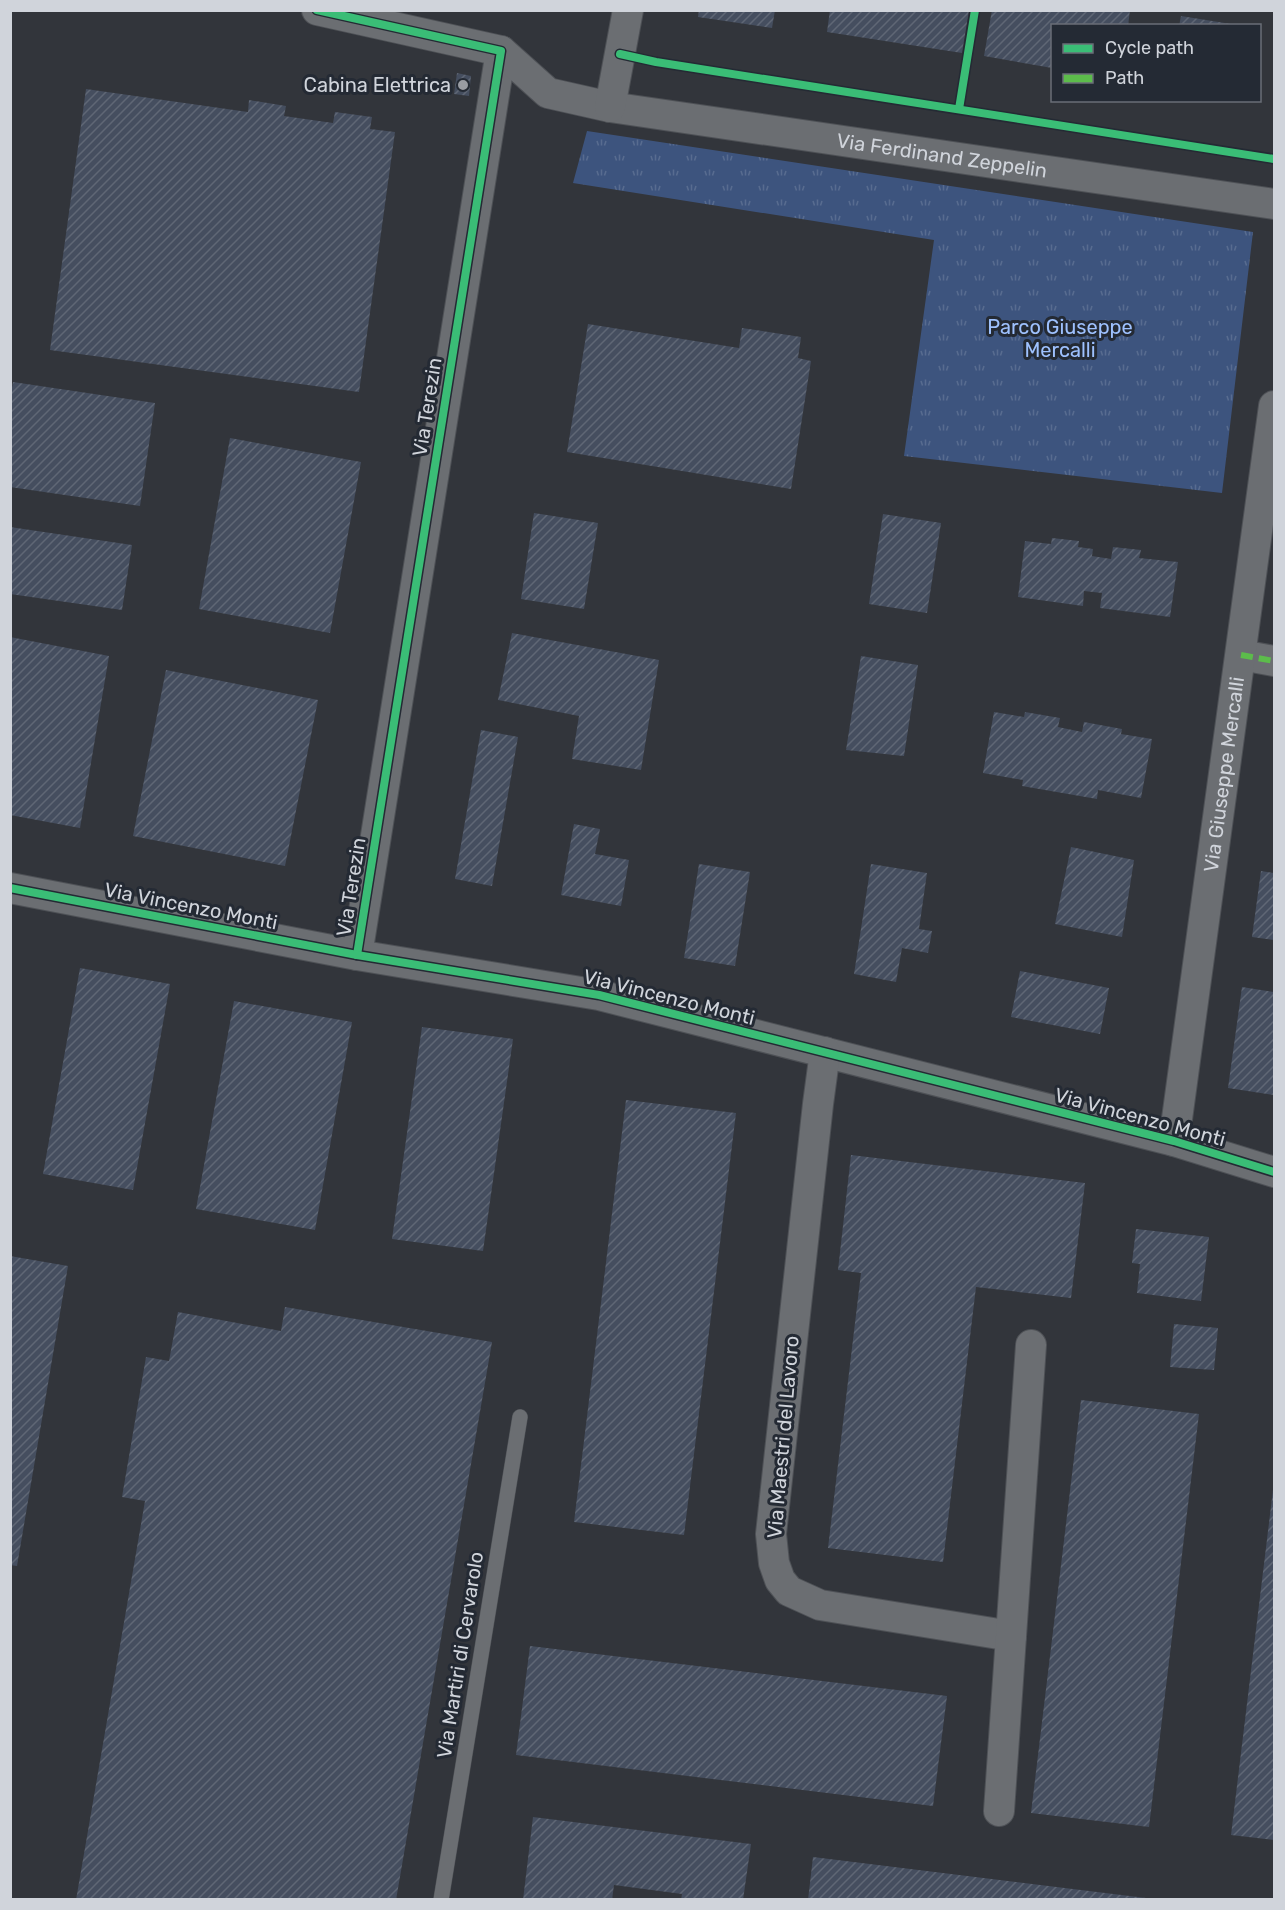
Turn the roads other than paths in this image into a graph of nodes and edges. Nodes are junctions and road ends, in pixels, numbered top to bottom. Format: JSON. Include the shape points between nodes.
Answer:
{"nodes":[{"id":1,"x":317,"y":10,"type":"edge"},
{"id":2,"x":628,"y":10,"type":"edge"},
{"id":3,"x":501,"y":51,"type":"junction"},
{"id":4,"x":610,"y":107,"type":"junction"},
{"id":5,"x":1275,"y":204,"type":"edge"},
{"id":6,"x":1275,"y":406,"type":"edge"},
{"id":7,"x":1241,"y":655,"type":"junction"},
{"id":8,"x":1275,"y":661,"type":"edge"},
{"id":9,"x":10,"y":888,"type":"edge"},
{"id":10,"x":357,"y":955,"type":"junction"},
{"id":11,"x":825,"y":1052,"type":"junction"},
{"id":12,"x":1174,"y":1141,"type":"junction"},
{"id":13,"x":1275,"y":1172,"type":"edge"},
{"id":14,"x":1031,"y":1345,"type":"dead end"},
{"id":15,"x":520,"y":1416,"type":"dead end"},
{"id":16,"x":1011,"y":1635,"type":"junction"},
{"id":17,"x":999,"y":1811,"type":"dead end"},
{"id":18,"x":441,"y":1899,"type":"edge"}],
"edges":[{"from":1,"to":3,"type":"street"},
{"from":2,"to":4,"type":"street"},
{"from":3,"to":4,"type":"street","name":"Via Ferdinand Zeppelin","via":[[548,93]]},
{"from":3,"to":10,"type":"street","name":"Via Terezin"},
{"from":4,"to":5,"type":"street","name":"Via Ferdinand Zeppelin"},
{"from":6,"to":7,"type":"street","name":"Via Giuseppe Mercalli"},
{"from":7,"to":8,"type":"street"},
{"from":7,"to":12,"type":"street","name":"Via Giuseppe Mercalli"},
{"from":9,"to":10,"type":"street","name":"Via Vincenzo Monti"},
{"from":10,"to":11,"type":"street","name":"Via Vincenzo Monti","via":[[599,995]]},
{"from":11,"to":12,"type":"street","name":"Via Vincenzo Monti"},
{"from":11,"to":16,"type":"street","name":"Via Maestri del Lavoro","via":[[771,1534],[774,1563],[789,1591],[820,1605]]},
{"from":12,"to":13,"type":"street","name":"Via Vincenzo Monti"},
{"from":14,"to":16,"type":"street"},
{"from":15,"to":18,"type":"lane","name":"Via Martiri di Cervarolo"},
{"from":16,"to":17,"type":"street"}]}
